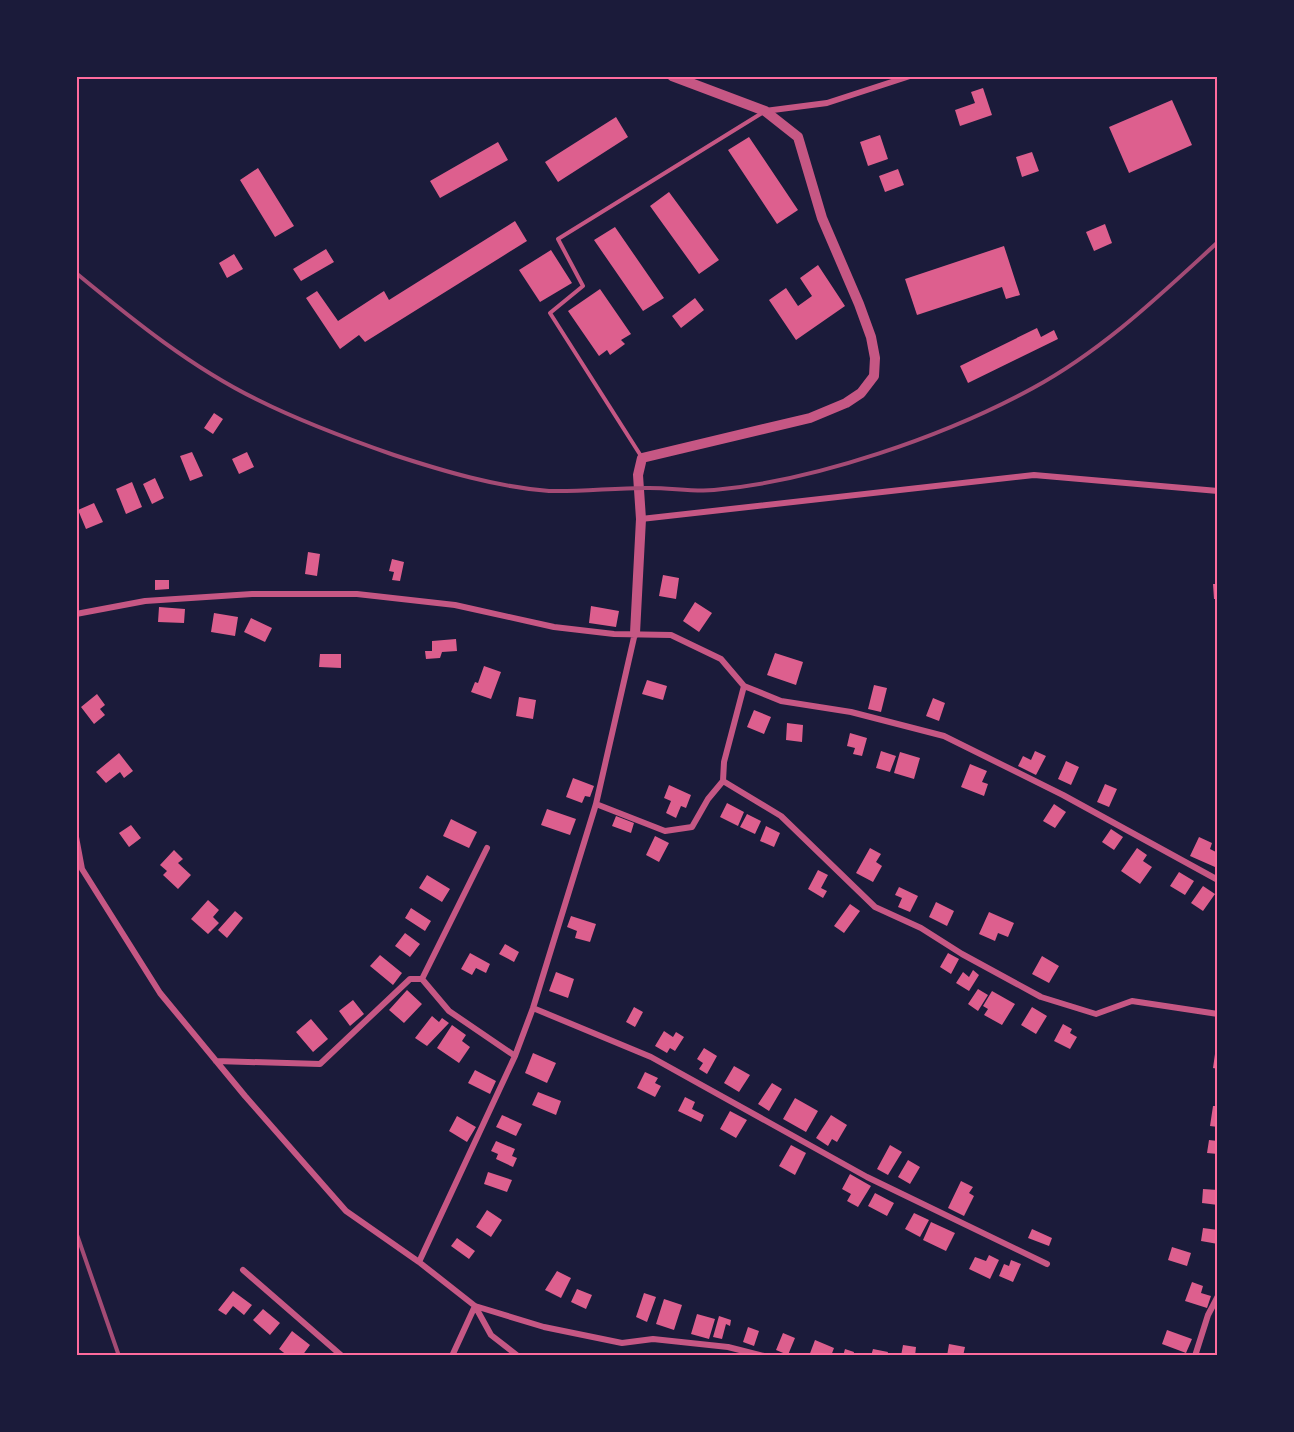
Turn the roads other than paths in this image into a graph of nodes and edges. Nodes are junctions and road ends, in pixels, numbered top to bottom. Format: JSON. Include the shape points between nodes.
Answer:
{"nodes":[{"id":1,"x":672,"y":76,"type":"edge"},
{"id":2,"x":910,"y":76,"type":"edge"},
{"id":3,"x":765,"y":111,"type":"junction"},
{"id":4,"x":642,"y":458,"type":"junction"},
{"id":5,"x":1218,"y":491,"type":"edge"},
{"id":6,"x":641,"y":519,"type":"junction"},
{"id":7,"x":76,"y":614,"type":"edge"},
{"id":8,"x":635,"y":633,"type":"junction"},
{"id":9,"x":744,"y":686,"type":"junction"},
{"id":10,"x":723,"y":781,"type":"junction"},
{"id":11,"x":596,"y":804,"type":"junction"},
{"id":12,"x":76,"y":837,"type":"edge"},
{"id":13,"x":487,"y":848,"type":"dead end"},
{"id":14,"x":1218,"y":880,"type":"edge"},
{"id":15,"x":422,"y":979,"type":"junction"},
{"id":16,"x":533,"y":1008,"type":"junction"},
{"id":17,"x":1218,"y":1014,"type":"edge"},
{"id":18,"x":515,"y":1056,"type":"junction"},
{"id":19,"x":216,"y":1061,"type":"junction"},
{"id":20,"x":419,"y":1262,"type":"junction"},
{"id":21,"x":1047,"y":1264,"type":"dead end"},
{"id":22,"x":243,"y":1270,"type":"dead end"},
{"id":23,"x":1218,"y":1296,"type":"edge"},
{"id":24,"x":475,"y":1306,"type":"junction"},
{"id":25,"x":342,"y":1356,"type":"edge"},
{"id":26,"x":452,"y":1356,"type":"edge"},
{"id":27,"x":518,"y":1356,"type":"edge"},
{"id":28,"x":764,"y":1356,"type":"edge"},
{"id":29,"x":1196,"y":1356,"type":"edge"}],
"edges":[{"from":1,"to":3,"type":"street"},
{"from":2,"to":3,"type":"street","via":[[827,103]]},
{"from":3,"to":4,"type":"lane","via":[[558,239],[583,286],[550,313]]},
{"from":3,"to":4,"type":"street","via":[[798,137],[822,218],[872,337],[874,376],[861,393],[846,403],[810,418]]},
{"from":4,"to":6,"type":"street","via":[[638,475]]},
{"from":5,"to":6,"type":"street","via":[[1034,475]]},
{"from":6,"to":8,"type":"street"},
{"from":7,"to":8,"type":"street","via":[[145,601],[252,594],[357,594],[455,605],[554,627]]},
{"from":8,"to":9,"type":"street","via":[[671,635],[721,659]]},
{"from":8,"to":11,"type":"street"},
{"from":9,"to":10,"type":"street","via":[[724,762]]},
{"from":9,"to":14,"type":"street","via":[[781,701],[851,712],[944,736],[1063,795]]},
{"from":10,"to":11,"type":"street","via":[[692,827],[665,831]]},
{"from":10,"to":17,"type":"street","via":[[781,816],[875,907],[921,928],[1041,997],[1096,1014],[1132,1000]]},
{"from":11,"to":16,"type":"street"},
{"from":12,"to":19,"type":"street","via":[[82,869],[88,879],[160,993]]},
{"from":13,"to":15,"type":"street"},
{"from":15,"to":18,"type":"street","via":[[448,1011]]},
{"from":15,"to":19,"type":"street","via":[[410,979],[320,1064]]},
{"from":16,"to":18,"type":"street"},
{"from":16,"to":21,"type":"street","via":[[651,1058],[867,1177]]},
{"from":18,"to":20,"type":"street"},
{"from":19,"to":20,"type":"street","via":[[346,1211]]},
{"from":20,"to":24,"type":"street"},
{"from":22,"to":25,"type":"street"},
{"from":23,"to":29,"type":"street"},
{"from":24,"to":26,"type":"street"},
{"from":24,"to":27,"type":"street","via":[[491,1335]]},
{"from":24,"to":28,"type":"street","via":[[544,1327],[622,1343],[653,1340],[728,1347]]}]}
